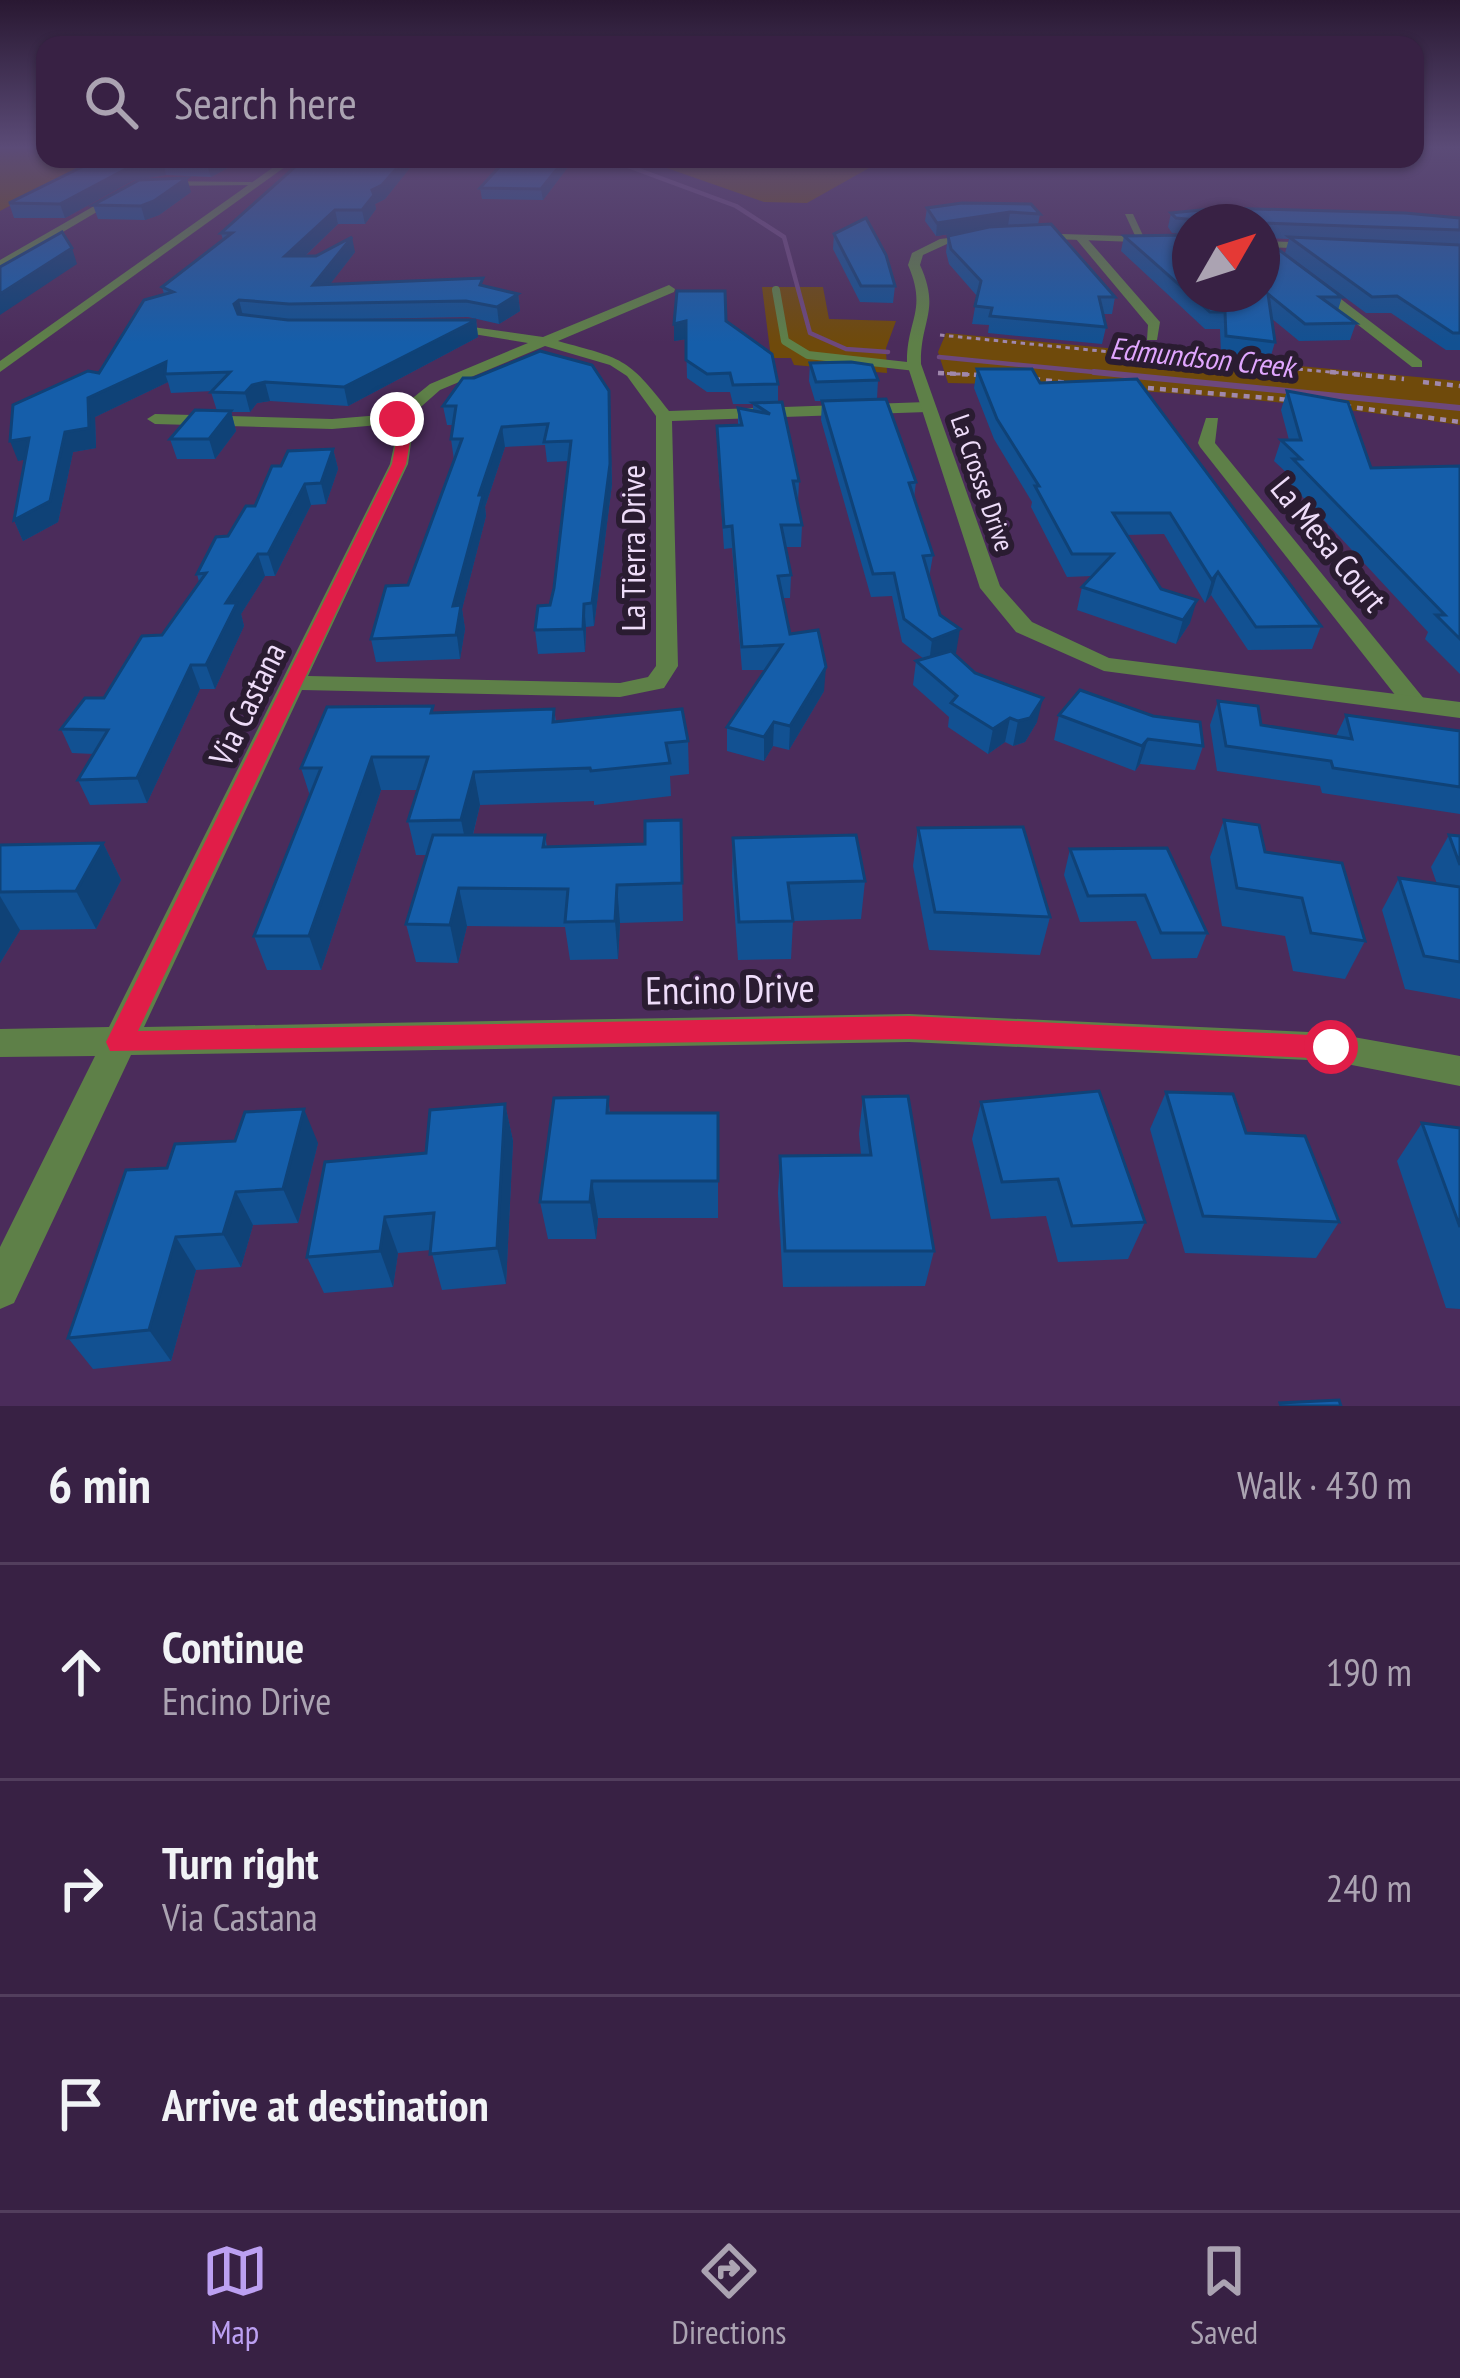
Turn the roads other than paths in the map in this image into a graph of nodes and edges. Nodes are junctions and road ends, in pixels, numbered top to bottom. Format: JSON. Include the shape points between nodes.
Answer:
{"nodes":[{"id":1,"x":94,"y":212,"type":"edge"},
{"id":2,"x":213,"y":212,"type":"edge"},
{"id":3,"x":1129,"y":216,"type":"dead end"},
{"id":4,"x":1080,"y":237,"type":"junction"},
{"id":5,"x":1142,"y":240,"type":"junction"},
{"id":6,"x":1172,"y":241,"type":"edge"},
{"id":7,"x":1280,"y":245,"type":"edge"},
{"id":8,"x":1330,"y":247,"type":"edge"},
{"id":9,"x":0,"y":266,"type":"edge"},
{"id":10,"x":1297,"y":271,"type":"edge"},
{"id":11,"x":669,"y":289,"type":"dead end"},
{"id":12,"x":776,"y":290,"type":"dead end"},
{"id":13,"x":429,"y":325,"type":"edge"},
{"id":14,"x":1152,"y":338,"type":"dead end"},
{"id":15,"x":540,"y":340,"type":"junction"},
{"id":16,"x":1417,"y":364,"type":"dead end"},
{"id":17,"x":0,"y":368,"type":"edge"},
{"id":18,"x":916,"y":368,"type":"junction"},
{"id":19,"x":927,"y":407,"type":"junction"},
{"id":20,"x":664,"y":416,"type":"junction"},
{"id":21,"x":155,"y":419,"type":"dead end"},
{"id":22,"x":397,"y":419,"type":"junction"},
{"id":23,"x":1212,"y":421,"type":"dead end"},
{"id":24,"x":293,"y":683,"type":"junction"},
{"id":25,"x":1416,"y":705,"type":"junction"},
{"id":26,"x":1460,"y":710,"type":"edge"},
{"id":27,"x":119,"y":1042,"type":"junction"},
{"id":28,"x":0,"y":1043,"type":"edge"},
{"id":29,"x":1460,"y":1071,"type":"edge"},
{"id":30,"x":0,"y":1289,"type":"edge"}],
"edges":[{"from":1,"to":9,"type":"street"},
{"from":2,"to":17,"type":"street"},
{"from":3,"to":5,"type":"street"},
{"from":4,"to":5,"type":"street","name":"La Crosse Drive"},
{"from":4,"to":14,"type":"street","via":[[1154,325]]},
{"from":4,"to":18,"type":"street","name":"La Crosse Drive","via":[[969,236],[918,253],[914,265],[928,309],[912,350]]},
{"from":5,"to":6,"type":"street","name":"La Crosse Drive"},
{"from":7,"to":8,"type":"street"},
{"from":10,"to":16,"type":"street"},
{"from":11,"to":15,"type":"street"},
{"from":12,"to":18,"type":"lane","via":[[785,341],[808,355]]},
{"from":13,"to":15,"type":"street"},
{"from":15,"to":20,"type":"street","via":[[615,362]]},
{"from":15,"to":22,"type":"street","via":[[435,387]]},
{"from":18,"to":19,"type":"street","name":"La Crosse Drive"},
{"from":19,"to":20,"type":"street"},
{"from":19,"to":25,"type":"street","name":"La Crosse Drive","via":[[990,588],[1024,627],[1104,664]]},
{"from":20,"to":24,"type":"street","name":"La Tierra Drive","via":[[667,666],[656,683],[620,690]]},
{"from":21,"to":22,"type":"street"},
{"from":22,"to":24,"type":"street","name":"Via Castana","via":[[404,436],[399,464]]},
{"from":23,"to":25,"type":"street","name":"La Mesa Court","via":[[1206,443]]},
{"from":24,"to":27,"type":"street","name":"Via Castana"},
{"from":25,"to":26,"type":"street","name":"La Crosse Drive"},
{"from":27,"to":28,"type":"street","name":"Encino Drive"},
{"from":27,"to":29,"type":"street","name":"Encino Drive","via":[[909,1028],[1331,1047]]},
{"from":27,"to":30,"type":"street","name":"Via Castana"}]}
